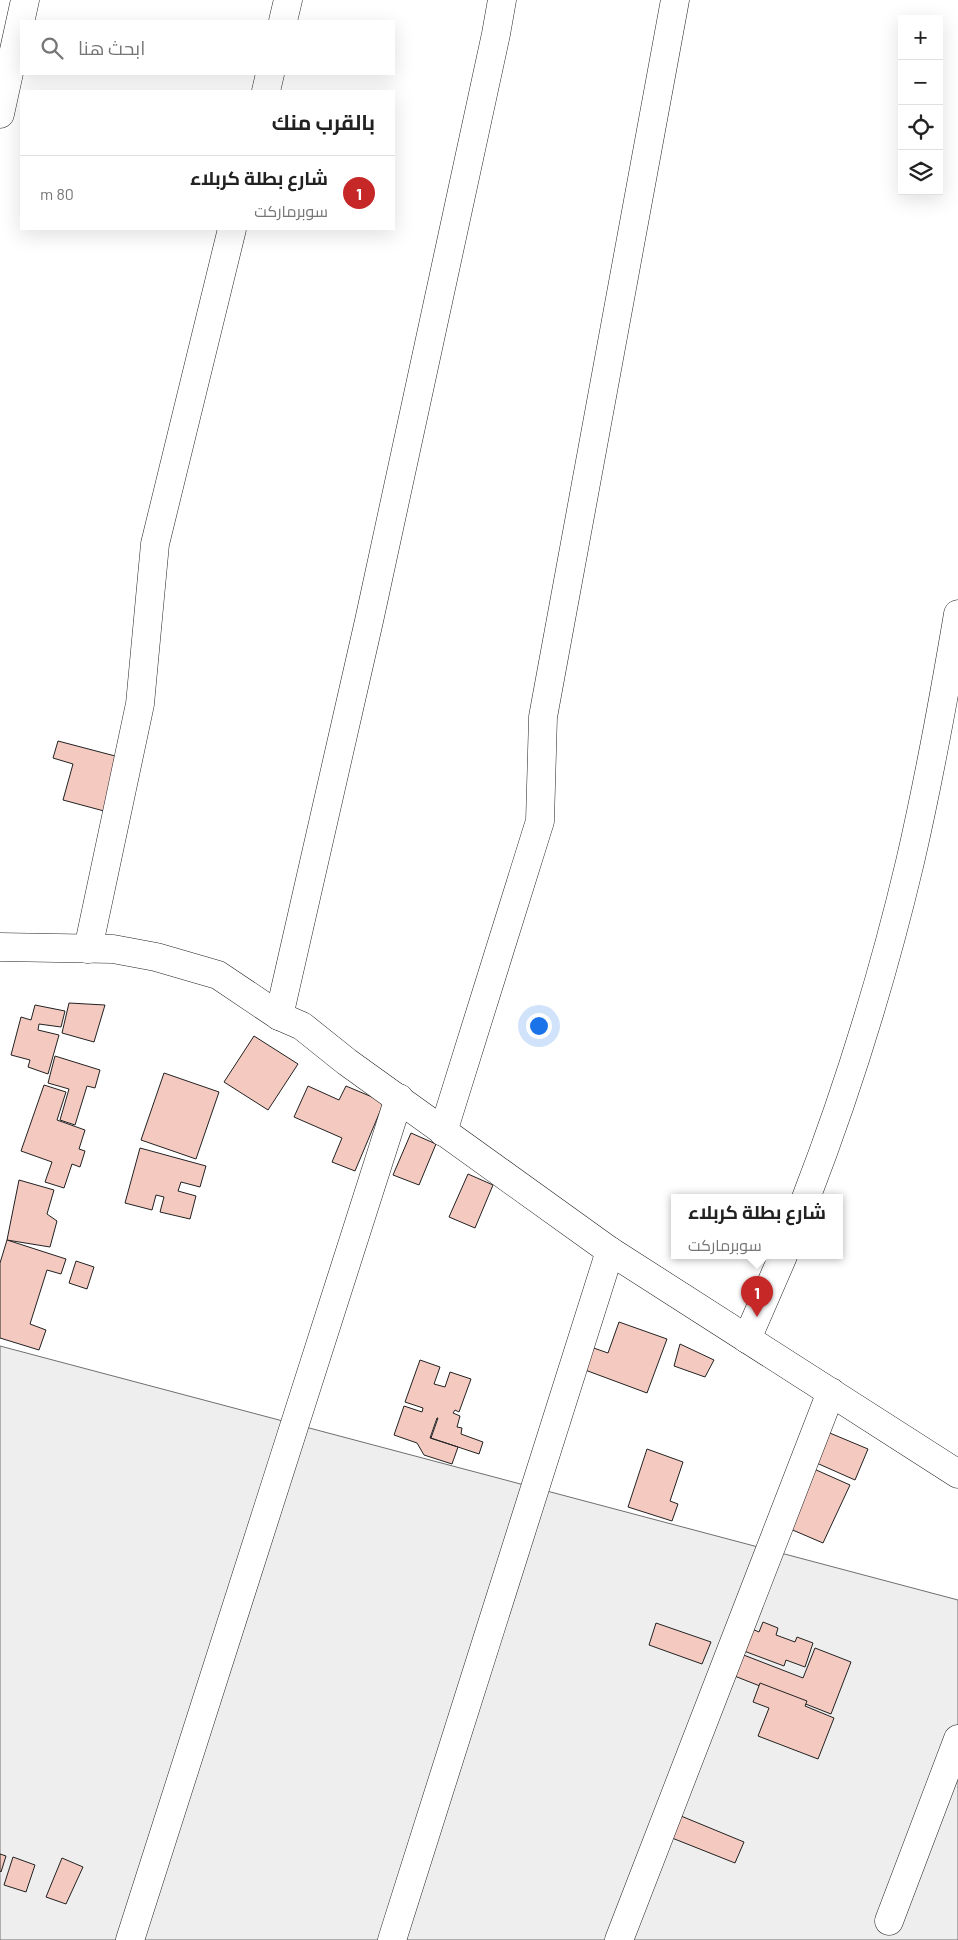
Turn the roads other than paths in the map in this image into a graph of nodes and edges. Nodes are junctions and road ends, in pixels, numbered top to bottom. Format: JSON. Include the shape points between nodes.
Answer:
{"nodes":[{"id":1,"x":25,"y":0,"type":"edge"},
{"id":2,"x":288,"y":0,"type":"edge"},
{"id":3,"x":502,"y":0,"type":"edge"},
{"id":4,"x":675,"y":0,"type":"edge"},
{"id":5,"x":21,"y":20,"type":"edge"},
{"id":6,"x":283,"y":20,"type":"edge"},
{"id":7,"x":20,"y":23,"type":"edge"},
{"id":8,"x":270,"y":75,"type":"edge"},
{"id":9,"x":266,"y":90,"type":"edge"},
{"id":10,"x":0,"y":114,"type":"edge"},
{"id":11,"x":232,"y":230,"type":"edge"},
{"id":12,"x":958,"y":614,"type":"edge"},
{"id":13,"x":0,"y":947,"type":"edge"},
{"id":14,"x":88,"y":948,"type":"junction"},
{"id":15,"x":279,"y":1016,"type":"junction"},
{"id":16,"x":399,"y":1098,"type":"junction"},
{"id":17,"x":443,"y":1132,"type":"junction"},
{"id":18,"x":807,"y":1194,"type":"edge"},
{"id":19,"x":610,"y":1250,"type":"junction"},
{"id":20,"x":782,"y":1259,"type":"edge"},
{"id":21,"x":747,"y":1339,"type":"junction"},
{"id":22,"x":831,"y":1392,"type":"junction"},
{"id":23,"x":958,"y":1474,"type":"edge"},
{"id":24,"x":958,"y":1740,"type":"edge"},
{"id":25,"x":889,"y":1921,"type":"dead end"},
{"id":26,"x":130,"y":1940,"type":"edge"},
{"id":27,"x":392,"y":1940,"type":"edge"},
{"id":28,"x":619,"y":1940,"type":"edge"}],
"edges":[{"from":1,"to":5,"type":"street"},
{"from":2,"to":6,"type":"street"},
{"from":3,"to":15,"type":"street","via":[[375,592]]},
{"from":4,"to":17,"type":"street","via":[[543,717],[540,821]]},
{"from":7,"to":10,"type":"street"},
{"from":8,"to":9,"type":"street"},
{"from":11,"to":14,"type":"street","via":[[155,544],[140,704]]},
{"from":12,"to":18,"type":"street","via":[[927,784],[889,941],[842,1096]]},
{"from":13,"to":14,"type":"street"},
{"from":14,"to":15,"type":"street","via":[[156,957],[218,975]]},
{"from":15,"to":16,"type":"street","via":[[302,1026]]},
{"from":16,"to":17,"type":"street"},
{"from":16,"to":26,"type":"street"},
{"from":17,"to":19,"type":"street"},
{"from":19,"to":21,"type":"street"},
{"from":19,"to":27,"type":"street"},
{"from":20,"to":21,"type":"street"},
{"from":21,"to":22,"type":"street"},
{"from":22,"to":23,"type":"street"},
{"from":22,"to":28,"type":"street"},
{"from":24,"to":25,"type":"street"}]}
